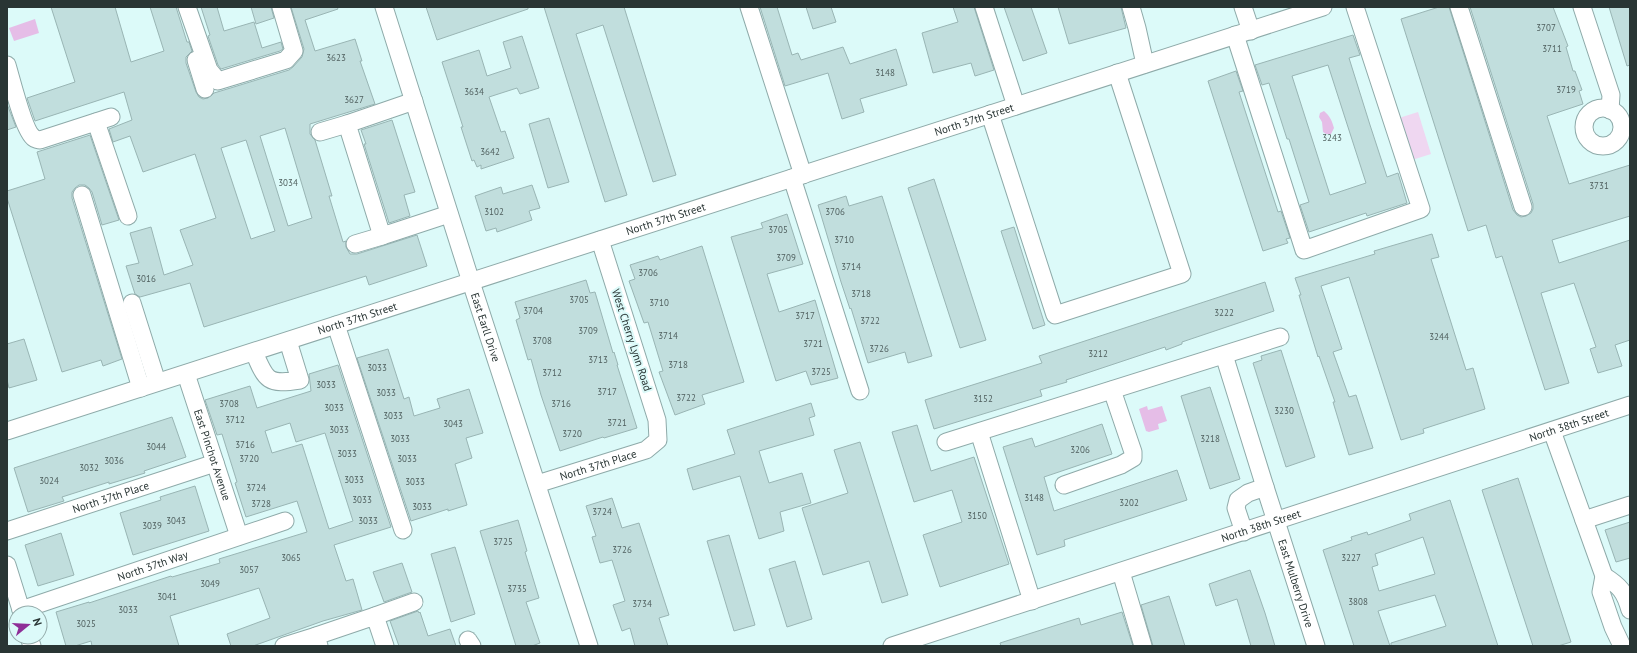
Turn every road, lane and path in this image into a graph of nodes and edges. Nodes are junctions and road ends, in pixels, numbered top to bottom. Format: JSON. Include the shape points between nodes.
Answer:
{"nodes":[{"id":1,"x":180,"y":7,"type":"edge"},
{"id":2,"x":188,"y":7,"type":"edge"},
{"id":3,"x":281,"y":7,"type":"edge"},
{"id":4,"x":384,"y":7,"type":"edge"},
{"id":5,"x":749,"y":7,"type":"edge"},
{"id":6,"x":984,"y":7,"type":"edge"},
{"id":7,"x":1131,"y":7,"type":"edge"},
{"id":8,"x":1243,"y":7,"type":"edge"},
{"id":9,"x":1324,"y":7,"type":"edge"},
{"id":10,"x":1355,"y":7,"type":"edge"},
{"id":11,"x":1459,"y":7,"type":"edge"},
{"id":12,"x":1582,"y":7,"type":"edge"},
{"id":13,"x":1243,"y":33,"type":"junction"},
{"id":14,"x":1145,"y":64,"type":"junction"},
{"id":15,"x":7,"y":65,"type":"edge"},
{"id":16,"x":1118,"y":73,"type":"junction"},
{"id":17,"x":205,"y":89,"type":"dead end"},
{"id":18,"x":414,"y":101,"type":"junction"},
{"id":19,"x":1016,"y":106,"type":"junction"},
{"id":20,"x":1610,"y":110,"type":"dead end"},
{"id":21,"x":990,"y":114,"type":"junction"},
{"id":22,"x":347,"y":124,"type":"junction"},
{"id":23,"x":320,"y":132,"type":"dead end"},
{"id":24,"x":798,"y":177,"type":"junction"},
{"id":25,"x":82,"y":195,"type":"dead end"},
{"id":26,"x":1523,"y":207,"type":"dead end"},
{"id":27,"x":449,"y":214,"type":"junction"},
{"id":28,"x":128,"y":216,"type":"dead end"},
{"id":29,"x":382,"y":236,"type":"junction"},
{"id":30,"x":600,"y":240,"type":"junction"},
{"id":31,"x":355,"y":244,"type":"dead end"},
{"id":32,"x":471,"y":282,"type":"junction"},
{"id":33,"x":132,"y":303,"type":"dead end"},
{"id":34,"x":336,"y":325,"type":"junction"},
{"id":35,"x":1280,"y":337,"type":"dead end"},
{"id":36,"x":288,"y":341,"type":"junction"},
{"id":37,"x":254,"y":352,"type":"junction"},
{"id":38,"x":1224,"y":355,"type":"junction"},
{"id":39,"x":186,"y":374,"type":"junction"},
{"id":40,"x":157,"y":382,"type":"junction"},
{"id":41,"x":141,"y":388,"type":"junction"},
{"id":42,"x":1112,"y":390,"type":"junction"},
{"id":43,"x":860,"y":391,"type":"dead end"},
{"id":44,"x":1630,"y":405,"type":"edge"},
{"id":45,"x":7,"y":431,"type":"edge"},
{"id":46,"x":1552,"y":431,"type":"junction"},
{"id":47,"x":979,"y":432,"type":"junction"},
{"id":48,"x":658,"y":440,"type":"joint"},
{"id":49,"x":946,"y":442,"type":"dead end"},
{"id":50,"x":215,"y":463,"type":"junction"},
{"id":51,"x":537,"y":484,"type":"junction"},
{"id":52,"x":1064,"y":485,"type":"dead end"},
{"id":53,"x":1265,"y":487,"type":"junction"},
{"id":54,"x":1630,"y":505,"type":"edge"},
{"id":55,"x":1584,"y":520,"type":"junction"},
{"id":56,"x":285,"y":521,"type":"dead end"},
{"id":57,"x":1276,"y":522,"type":"junction"},
{"id":58,"x":403,"y":530,"type":"dead end"},
{"id":59,"x":7,"y":531,"type":"edge"},
{"id":60,"x":1244,"y":532,"type":"junction"},
{"id":61,"x":239,"y":536,"type":"junction"},
{"id":62,"x":7,"y":565,"type":"edge"},
{"id":63,"x":1121,"y":572,"type":"junction"},
{"id":64,"x":1604,"y":576,"type":"junction"},
{"id":65,"x":1032,"y":601,"type":"junction"},
{"id":66,"x":414,"y":602,"type":"dead end"},
{"id":67,"x":20,"y":605,"type":"edge"},
{"id":68,"x":39,"y":605,"type":"edge"},
{"id":69,"x":1630,"y":610,"type":"edge"},
{"id":70,"x":375,"y":616,"type":"junction"},
{"id":71,"x":1623,"y":636,"type":"edge"},
{"id":72,"x":317,"y":641,"type":"edge"},
{"id":73,"x":284,"y":646,"type":"edge"},
{"id":74,"x":386,"y":646,"type":"edge"},
{"id":75,"x":589,"y":646,"type":"edge"},
{"id":76,"x":892,"y":646,"type":"edge"},
{"id":77,"x":1143,"y":646,"type":"edge"},
{"id":78,"x":1316,"y":646,"type":"edge"}],
"edges":[{"from":1,"to":17,"type":"street"},
{"from":2,"to":3,"type":"street","via":[[209,70],[218,81],[286,60],[294,51]]},
{"from":4,"to":18,"type":"street","name":"East Earll Drive"},
{"from":5,"to":24,"type":"street"},
{"from":6,"to":19,"type":"street"},
{"from":7,"to":14,"type":"street"},
{"from":8,"to":13,"type":"street"},
{"from":9,"to":13,"type":"street","name":"North 37th Street"},
{"from":10,"to":13,"type":"street","via":[[1421,209],[1304,250]]},
{"from":11,"to":26,"type":"street"},
{"from":12,"to":20,"type":"street","via":[[1611,94]]},
{"from":13,"to":14,"type":"street","name":"North 37th Street"},
{"from":14,"to":16,"type":"street","name":"North 37th Street"},
{"from":15,"to":28,"type":"street","via":[[24,120],[35,139],[40,140],[103,120]]},
{"from":16,"to":19,"type":"street","name":"North 37th Street"},
{"from":16,"to":21,"type":"street","via":[[1182,274],[1055,315]]},
{"from":18,"to":22,"type":"street"},
{"from":18,"to":27,"type":"street","name":"East Earll Drive"},
{"from":19,"to":21,"type":"street","name":"North 37th Street"},
{"from":21,"to":24,"type":"street","name":"North 37th Street"},
{"from":22,"to":23,"type":"street"},
{"from":22,"to":29,"type":"street"},
{"from":24,"to":30,"type":"street","name":"North 37th Street"},
{"from":24,"to":43,"type":"street"},
{"from":25,"to":41,"type":"street"},
{"from":27,"to":29,"type":"street"},
{"from":27,"to":32,"type":"street","name":"East Earll Drive"},
{"from":29,"to":31,"type":"street"},
{"from":30,"to":32,"type":"street","name":"North 37th Street"},
{"from":30,"to":48,"type":"street","name":"West Cherry Lynn Road","via":[[657,420]]},
{"from":32,"to":34,"type":"street","name":"North 37th Street"},
{"from":32,"to":51,"type":"street","name":"East Earll Drive"},
{"from":33,"to":40,"type":"street"},
{"from":34,"to":36,"type":"street","name":"North 37th Street"},
{"from":34,"to":58,"type":"street"},
{"from":35,"to":38,"type":"street"},
{"from":36,"to":37,"type":"street","name":"North 37th Street"},
{"from":36,"to":37,"type":"street","via":[[300,380],[280,383],[270,380],[261,369]]},
{"from":37,"to":39,"type":"street","name":"North 37th Street"},
{"from":38,"to":42,"type":"street"},
{"from":38,"to":53,"type":"street","name":"East Mulberry Drive"},
{"from":39,"to":40,"type":"street","name":"North 37th Street"},
{"from":39,"to":50,"type":"street","name":"East Pinchot Avenue"},
{"from":40,"to":41,"type":"street","name":"North 37th Street"},
{"from":41,"to":45,"type":"street","name":"North 37th Street"},
{"from":42,"to":47,"type":"street"},
{"from":42,"to":52,"type":"street","via":[[1133,458]]},
{"from":44,"to":46,"type":"street","name":"North 38th Street"},
{"from":46,"to":55,"type":"street"},
{"from":46,"to":57,"type":"street","name":"North 38th Street"},
{"from":47,"to":49,"type":"street"},
{"from":47,"to":65,"type":"street"},
{"from":48,"to":51,"type":"street","name":"North 37th Place","via":[[646,450]]},
{"from":50,"to":59,"type":"street","name":"North 37th Place"},
{"from":50,"to":61,"type":"street","name":"East Pinchot Avenue"},
{"from":51,"to":75,"type":"street","name":"East Earll Drive"},
{"from":53,"to":57,"type":"street","name":"East Mulberry Drive"},
{"from":53,"to":60,"type":"street","via":[[1238,500],[1236,508]]},
{"from":54,"to":55,"type":"street"},
{"from":55,"to":64,"type":"street"},
{"from":56,"to":61,"type":"street","name":"North 37th Way"},
{"from":57,"to":60,"type":"street","name":"North 38th Street"},
{"from":57,"to":78,"type":"street","name":"East Mulberry Drive"},
{"from":60,"to":63,"type":"street","name":"North 38th Street"},
{"from":61,"to":68,"type":"street","name":"North 37th Way"},
{"from":62,"to":67,"type":"street"},
{"from":63,"to":65,"type":"street","name":"North 38th Street"},
{"from":63,"to":77,"type":"street"},
{"from":64,"to":69,"type":"street","via":[[1617,584],[1626,597]]},
{"from":64,"to":71,"type":"street","via":[[1601,592]]},
{"from":65,"to":76,"type":"street","name":"North 38th Street"},
{"from":66,"to":70,"type":"street"},
{"from":70,"to":72,"type":"street"},
{"from":70,"to":74,"type":"street"},
{"from":72,"to":73,"type":"street"}]}
